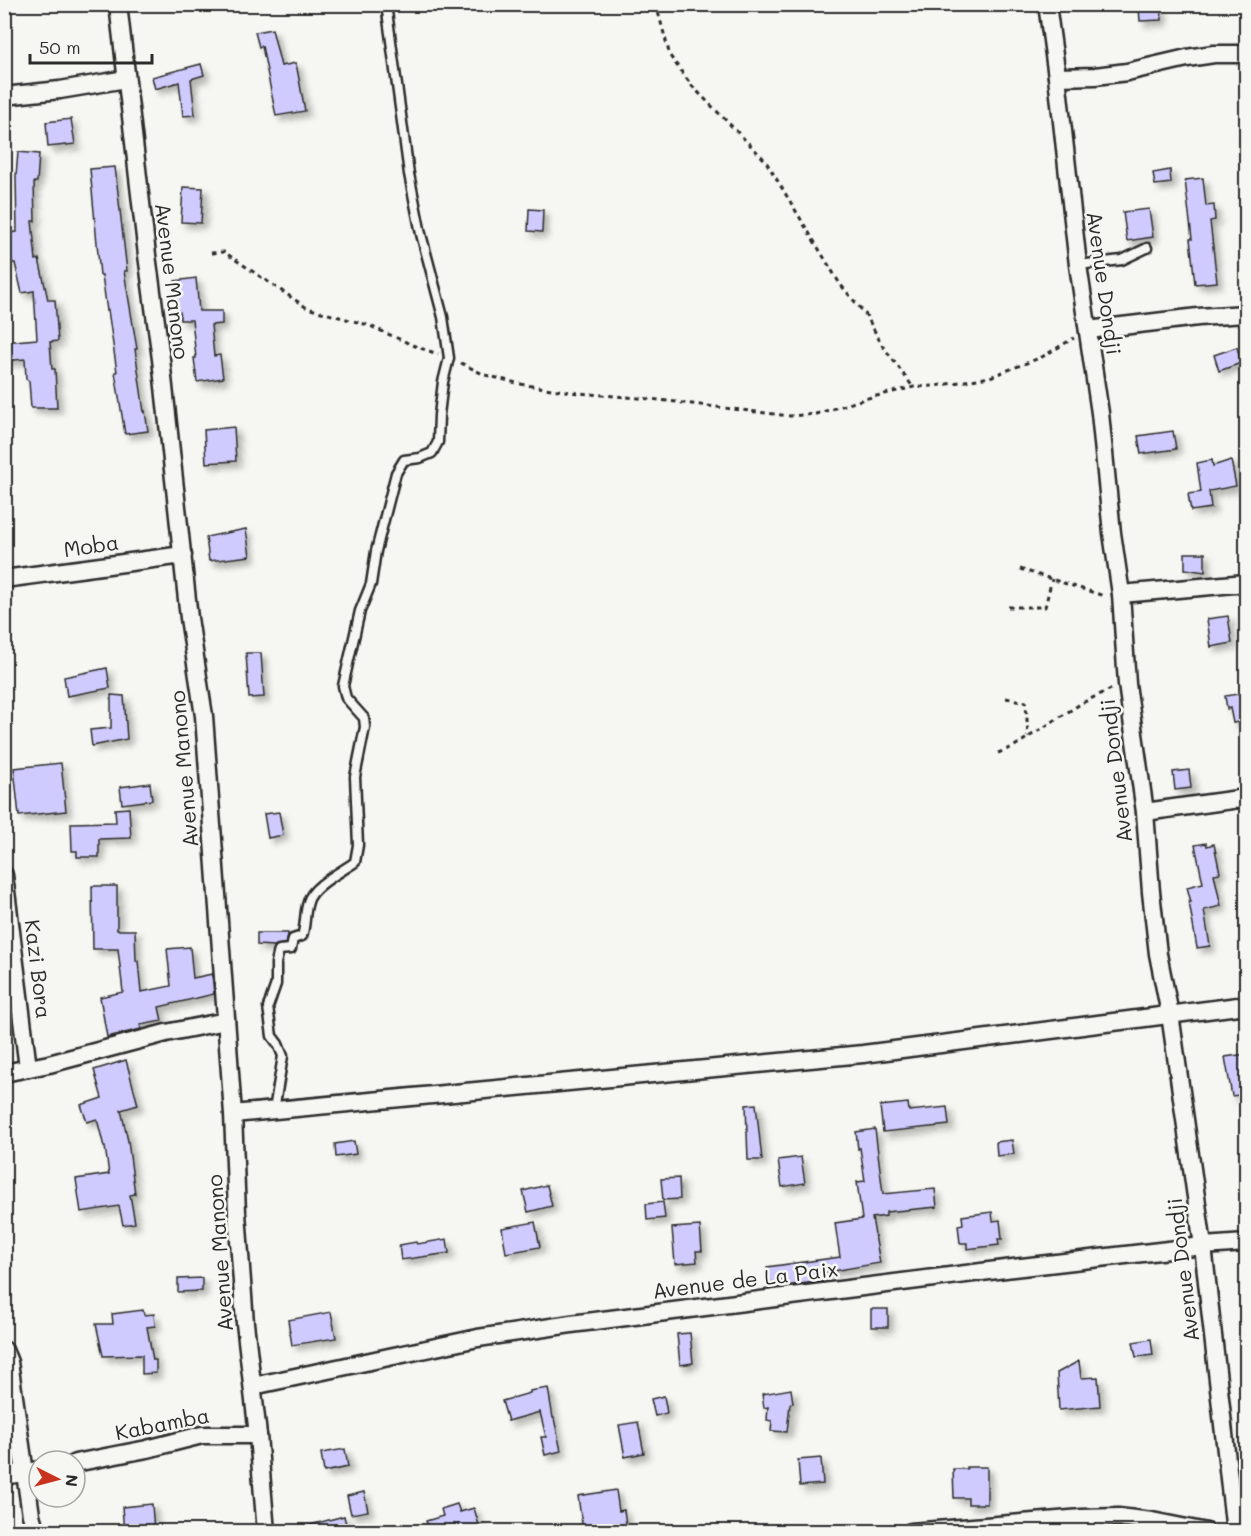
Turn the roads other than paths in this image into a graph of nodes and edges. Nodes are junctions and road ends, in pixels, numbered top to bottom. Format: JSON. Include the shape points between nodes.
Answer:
{"nodes":[{"id":1,"x":118,"y":4,"type":"edge"},
{"id":2,"x":386,"y":4,"type":"edge"},
{"id":3,"x":1047,"y":4,"type":"edge"},
{"id":4,"x":1246,"y":54,"type":"edge"},
{"id":5,"x":1057,"y":77,"type":"junction"},
{"id":6,"x":126,"y":79,"type":"junction"},
{"id":7,"x":4,"y":96,"type":"edge"},
{"id":8,"x":1147,"y":248,"type":"dead end"},
{"id":9,"x":1078,"y":264,"type":"junction"},
{"id":10,"x":1246,"y":314,"type":"edge"},
{"id":11,"x":1088,"y":330,"type":"junction"},
{"id":12,"x":183,"y":555,"type":"junction"},
{"id":13,"x":4,"y":579,"type":"edge"},
{"id":14,"x":1246,"y":583,"type":"edge"},
{"id":15,"x":1121,"y":594,"type":"junction"},
{"id":16,"x":1246,"y":798,"type":"edge"},
{"id":17,"x":1145,"y":812,"type":"junction"},
{"id":18,"x":4,"y":875,"type":"edge"},
{"id":19,"x":1246,"y":1005,"type":"edge"},
{"id":20,"x":1170,"y":1014,"type":"junction"},
{"id":21,"x":226,"y":1021,"type":"junction"},
{"id":22,"x":28,"y":1068,"type":"junction"},
{"id":23,"x":4,"y":1073,"type":"edge"},
{"id":24,"x":274,"y":1110,"type":"junction"},
{"id":25,"x":233,"y":1114,"type":"junction"},
{"id":26,"x":1246,"y":1243,"type":"edge"},
{"id":27,"x":1203,"y":1246,"type":"junction"},
{"id":28,"x":4,"y":1350,"type":"edge"},
{"id":29,"x":253,"y":1386,"type":"junction"},
{"id":30,"x":258,"y":1435,"type":"junction"},
{"id":31,"x":27,"y":1449,"type":"edge"},
{"id":32,"x":87,"y":1461,"type":"edge"},
{"id":33,"x":27,"y":1472,"type":"edge"},
{"id":34,"x":4,"y":1476,"type":"edge"},
{"id":35,"x":31,"y":1509,"type":"edge"},
{"id":36,"x":36,"y":1532,"type":"edge"},
{"id":37,"x":266,"y":1532,"type":"edge"},
{"id":38,"x":911,"y":1532,"type":"edge"},
{"id":39,"x":1207,"y":1532,"type":"edge"},
{"id":40,"x":1235,"y":1532,"type":"edge"}],
"edges":[{"from":1,"to":6,"type":"street","name":"Avenue Manono"},
{"from":2,"to":24,"type":"lane","via":[[409,174],[449,357],[442,382],[438,442],[432,453],[404,460],[396,473],[343,686],[346,698],[364,718],[365,727],[355,777],[355,862],[323,883],[308,899],[302,936],[293,939],[291,949],[279,950],[276,984],[268,1006],[272,1036],[283,1056]]},
{"from":3,"to":5,"type":"street","name":"Avenue Dondji"},
{"from":4,"to":5,"type":"street","via":[[1214,54],[1127,72]]},
{"from":5,"to":9,"type":"street","name":"Avenue Dondji"},
{"from":6,"to":7,"type":"street"},
{"from":6,"to":12,"type":"street","name":"Avenue Manono"},
{"from":8,"to":9,"type":"lane","via":[[1122,260]]},
{"from":9,"to":11,"type":"street","name":"Avenue Dondji"},
{"from":10,"to":11,"type":"street"},
{"from":11,"to":15,"type":"street","name":"Avenue Dondji"},
{"from":12,"to":13,"type":"street","name":"Moba"},
{"from":12,"to":21,"type":"street","name":"Avenue Manono","via":[[204,717]]},
{"from":14,"to":15,"type":"street"},
{"from":15,"to":17,"type":"street","name":"Avenue Dondji","via":[[1127,684]]},
{"from":16,"to":17,"type":"street"},
{"from":17,"to":20,"type":"street","name":"Avenue Dondji","via":[[1158,954]]},
{"from":18,"to":22,"type":"street","name":"Kazi Bora"},
{"from":19,"to":20,"type":"street"},
{"from":20,"to":24,"type":"street","via":[[864,1054]]},
{"from":20,"to":27,"type":"street","name":"Avenue Dondji"},
{"from":21,"to":22,"type":"street"},
{"from":21,"to":25,"type":"street","name":"Avenue Manono"},
{"from":22,"to":23,"type":"street"},
{"from":24,"to":25,"type":"street"},
{"from":25,"to":29,"type":"street","name":"Avenue Manono","via":[[238,1235]]},
{"from":26,"to":27,"type":"street","name":"Avenue de La Paix"},
{"from":27,"to":29,"type":"street","name":"Avenue de La Paix","via":[[478,1338]]},
{"from":27,"to":40,"type":"street","name":"Avenue Dondji"},
{"from":28,"to":31,"type":"street"},
{"from":29,"to":30,"type":"street","name":"Avenue Manono"},
{"from":30,"to":32,"type":"street","name":"Kabamba","via":[[202,1435]]},
{"from":30,"to":37,"type":"street","name":"Avenue Manono"},
{"from":33,"to":34,"type":"street"},
{"from":35,"to":36,"type":"street"},
{"from":38,"to":39,"type":"street","via":[[1118,1517]]}]}
